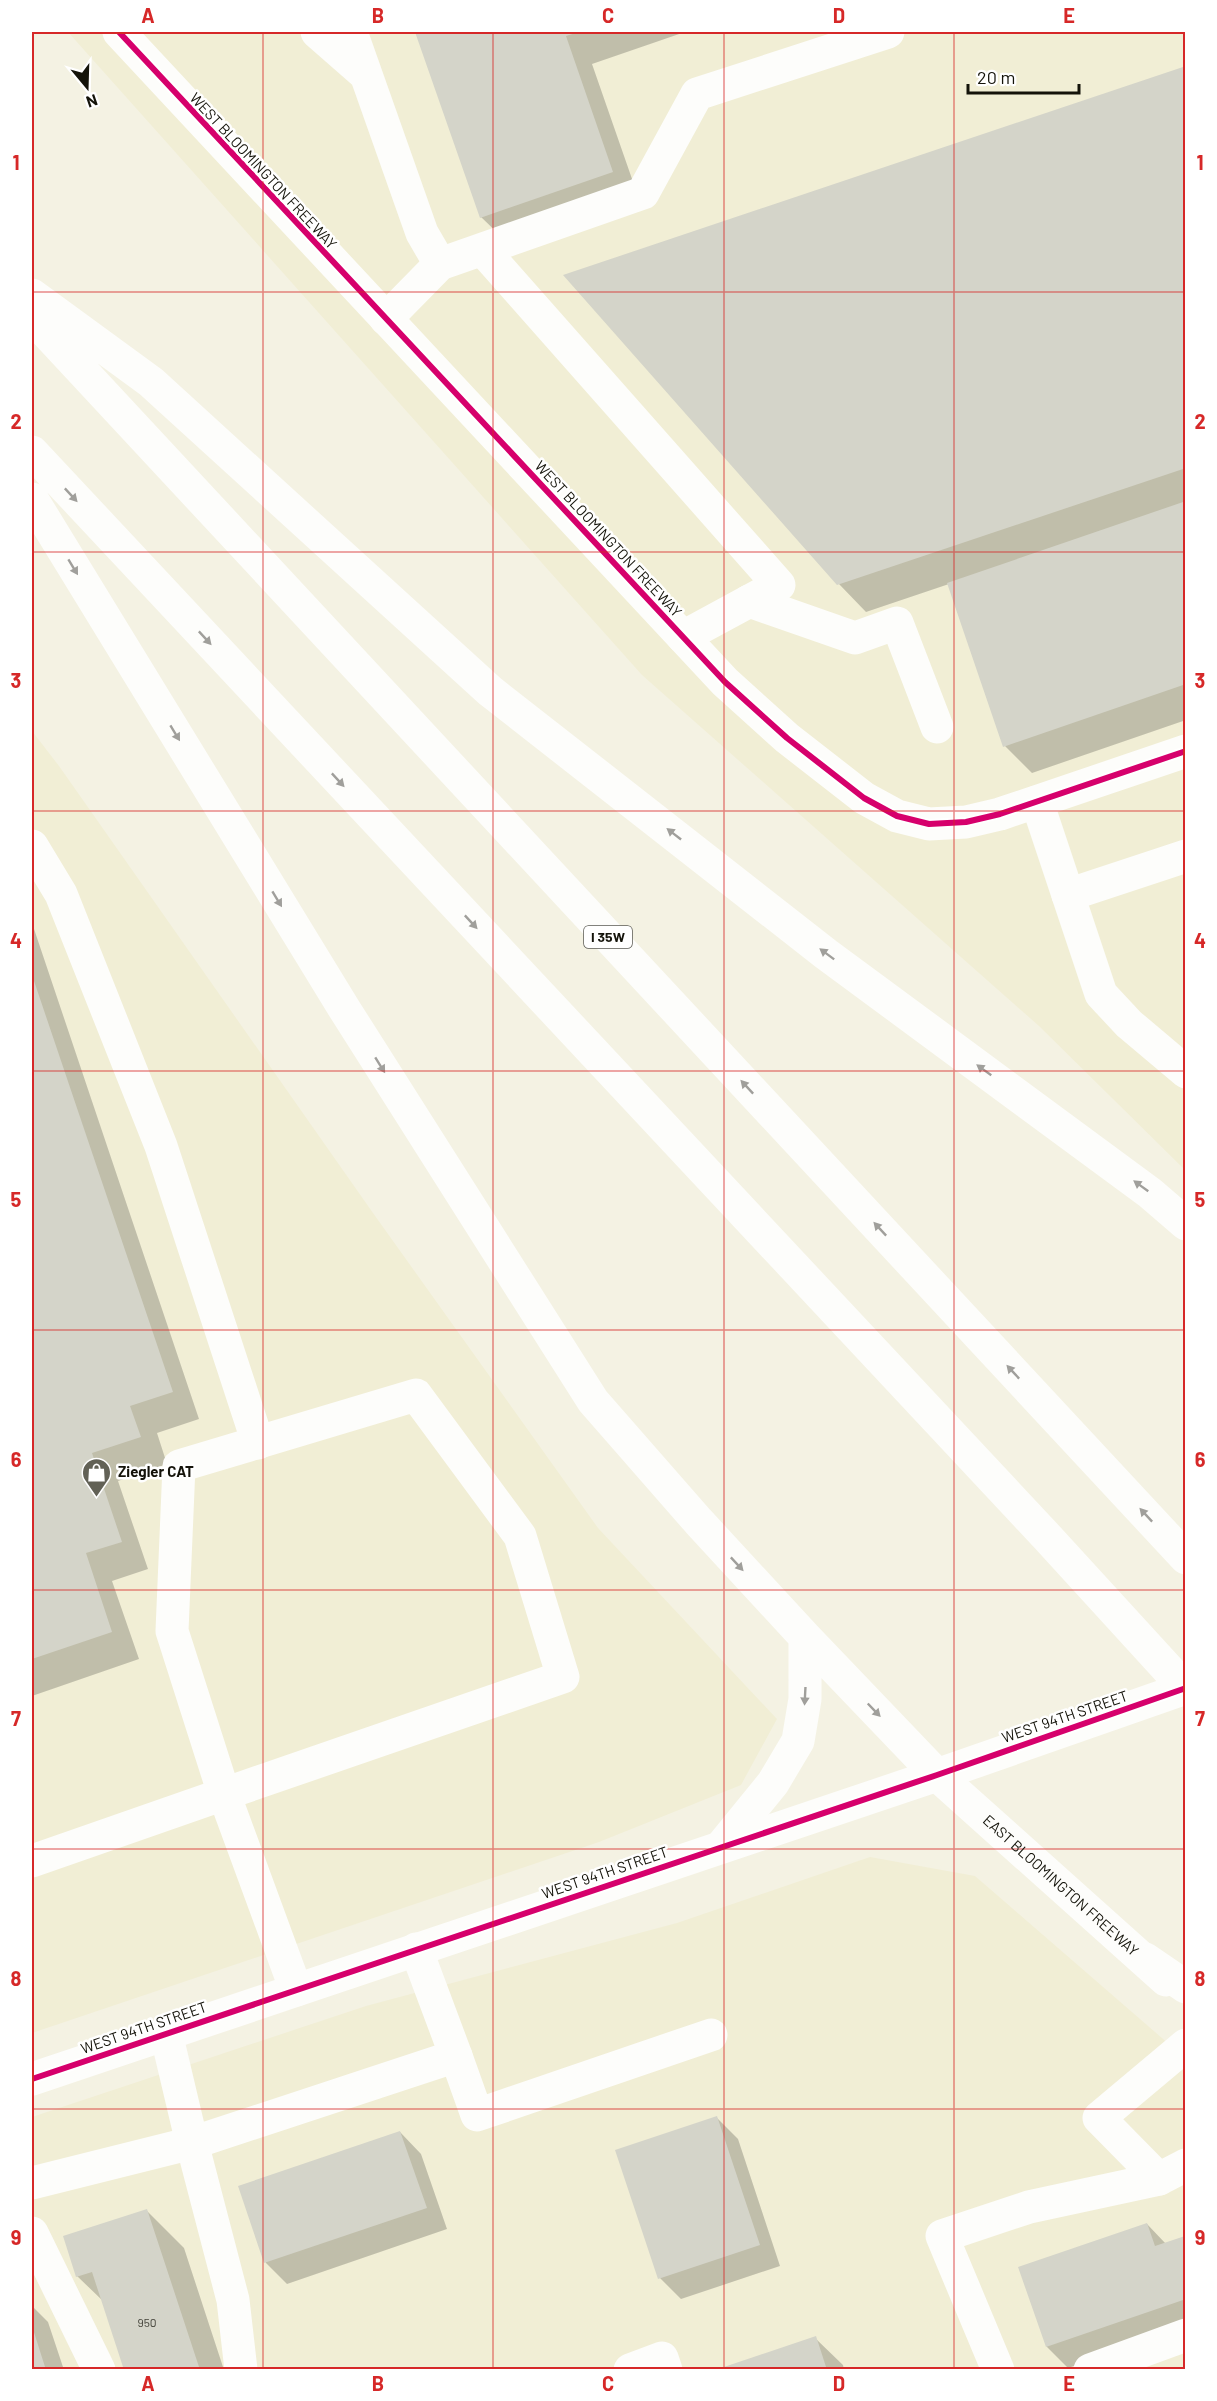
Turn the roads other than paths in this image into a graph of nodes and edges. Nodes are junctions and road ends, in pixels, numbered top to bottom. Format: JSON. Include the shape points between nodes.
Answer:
{"nodes":[{"id":1,"x":119,"y":32,"type":"edge"},
{"id":2,"x":317,"y":32,"type":"edge"},
{"id":3,"x":351,"y":32,"type":"edge"},
{"id":4,"x":888,"y":32,"type":"edge"},
{"id":5,"x":367,"y":76,"type":"junction"},
{"id":6,"x":483,"y":249,"type":"junction"},
{"id":7,"x":440,"y":264,"type":"junction"},
{"id":8,"x":32,"y":295,"type":"edge"},
{"id":9,"x":32,"y":317,"type":"edge"},
{"id":10,"x":386,"y":319,"type":"junction"},
{"id":11,"x":32,"y":452,"type":"edge"},
{"id":12,"x":32,"y":499,"type":"edge"},
{"id":13,"x":749,"y":601,"type":"junction"},
{"id":14,"x":683,"y":637,"type":"junction"},
{"id":15,"x":937,"y":727,"type":"dead end"},
{"id":16,"x":1185,"y":751,"type":"edge"},
{"id":17,"x":1037,"y":802,"type":"junction"},
{"id":18,"x":32,"y":846,"type":"edge"},
{"id":19,"x":1185,"y":856,"type":"edge"},
{"id":20,"x":1068,"y":895,"type":"junction"},
{"id":21,"x":1185,"y":1072,"type":"edge"},
{"id":22,"x":1185,"y":1224,"type":"edge"},
{"id":23,"x":258,"y":1443,"type":"junction"},
{"id":24,"x":1185,"y":1558,"type":"edge"},
{"id":25,"x":805,"y":1637,"type":"junction"},
{"id":26,"x":1185,"y":1689,"type":"edge"},
{"id":27,"x":937,"y":1775,"type":"junction"},
{"id":28,"x":224,"y":1794,"type":"junction"},
{"id":29,"x":721,"y":1847,"type":"junction"},
{"id":30,"x":32,"y":1861,"type":"edge"},
{"id":31,"x":416,"y":1949,"type":"junction"},
{"id":32,"x":1145,"y":1959,"type":"junction"},
{"id":33,"x":1185,"y":1987,"type":"edge"},
{"id":34,"x":296,"y":1990,"type":"junction"},
{"id":35,"x":1185,"y":1999,"type":"edge"},
{"id":36,"x":166,"y":2033,"type":"junction"},
{"id":37,"x":711,"y":2035,"type":"dead end"},
{"id":38,"x":1185,"y":2045,"type":"edge"},
{"id":39,"x":456,"y":2056,"type":"junction"},
{"id":40,"x":32,"y":2079,"type":"edge"},
{"id":41,"x":192,"y":2143,"type":"junction"},
{"id":42,"x":1172,"y":2172,"type":"edge"},
{"id":43,"x":32,"y":2183,"type":"edge"},
{"id":44,"x":32,"y":2233,"type":"edge"},
{"id":45,"x":1185,"y":2335,"type":"edge"},
{"id":46,"x":99,"y":2370,"type":"edge"},
{"id":47,"x":241,"y":2370,"type":"edge"},
{"id":48,"x":630,"y":2370,"type":"edge"},
{"id":49,"x":666,"y":2370,"type":"edge"},
{"id":50,"x":998,"y":2370,"type":"edge"},
{"id":51,"x":1090,"y":2370,"type":"edge"}],
"edges":[{"from":1,"to":10,"type":"main road","name":"WEST BLOOMINGTON FREEWAY"},
{"from":2,"to":5,"type":"main road"},
{"from":3,"to":5,"type":"main road"},
{"from":4,"to":6,"type":"main road","via":[[697,94],[643,193]]},
{"from":5,"to":7,"type":"main road","via":[[422,233]]},
{"from":6,"to":7,"type":"main road"},
{"from":6,"to":13,"type":"main road","via":[[779,585]]},
{"from":7,"to":10,"type":"main road"},
{"from":22,"to":8,"type":"main road","one_way":true,"via":[[1150,1192],[826,954],[490,691],[151,382]]},
{"from":24,"to":9,"type":"main road","number":"I 35W","one_way":true},
{"from":10,"to":14,"type":"main road","name":"WEST BLOOMINGTON FREEWAY"},
{"from":11,"to":26,"type":"main road","one_way":true},
{"from":12,"to":25,"type":"main road","name":"EAST BLOOMINGTON FREEWAY","one_way":true,"via":[[345,1011],[593,1401]]},
{"from":13,"to":14,"type":"main road"},
{"from":13,"to":15,"type":"main road","via":[[855,638],[897,623]]},
{"from":14,"to":17,"type":"main road","name":"WEST BLOOMINGTON FREEWAY","via":[[724,682],[787,738],[864,798],[897,816],[929,824],[966,822]]},
{"from":16,"to":17,"type":"main road","name":"WEST BLOOMINGTON FREEWAY"},
{"from":17,"to":20,"type":"main road"},
{"from":18,"to":23,"type":"main road","via":[[61,894],[161,1146]]},
{"from":19,"to":20,"type":"main road"},
{"from":20,"to":21,"type":"main road","via":[[1101,994]]},
{"from":23,"to":28,"type":"main road","via":[[179,1466],[172,1631]]},
{"from":23,"to":28,"type":"main road","via":[[416,1395],[520,1536],[563,1677]]},
{"from":25,"to":27,"type":"main road","name":"EAST BLOOMINGTON FREEWAY","one_way":true},
{"from":25,"to":29,"type":"main road","one_way":true,"via":[[806,1699],[798,1741],[773,1783]]},
{"from":26,"to":27,"type":"main road","name":"WEST 94TH STREET"},
{"from":27,"to":29,"type":"main road","name":"WEST 94TH STREET"},
{"from":27,"to":32,"type":"main road","name":"EAST BLOOMINGTON FREEWAY"},
{"from":28,"to":30,"type":"main road"},
{"from":28,"to":34,"type":"main road"},
{"from":29,"to":31,"type":"main road","name":"WEST 94TH STREET"},
{"from":31,"to":34,"type":"main road","name":"WEST 94TH STREET"},
{"from":31,"to":39,"type":"main road"},
{"from":32,"to":33,"type":"main road"},
{"from":32,"to":35,"type":"main road","name":"EAST BLOOMINGTON FREEWAY"},
{"from":34,"to":36,"type":"main road","name":"WEST 94TH STREET"},
{"from":36,"to":40,"type":"main road","name":"WEST 94TH STREET"},
{"from":36,"to":41,"type":"main road"},
{"from":37,"to":39,"type":"main road","via":[[477,2115]]},
{"from":38,"to":42,"type":"main road","via":[[1099,2118]]},
{"from":39,"to":41,"type":"main road"},
{"from":41,"to":43,"type":"main road"},
{"from":41,"to":47,"type":"main road","via":[[233,2300]]},
{"from":42,"to":50,"type":"main road","via":[[1029,2207],[942,2236]]},
{"from":44,"to":46,"type":"main road"},
{"from":45,"to":51,"type":"main road"},
{"from":48,"to":49,"type":"main road","via":[[662,2358]]}]}
